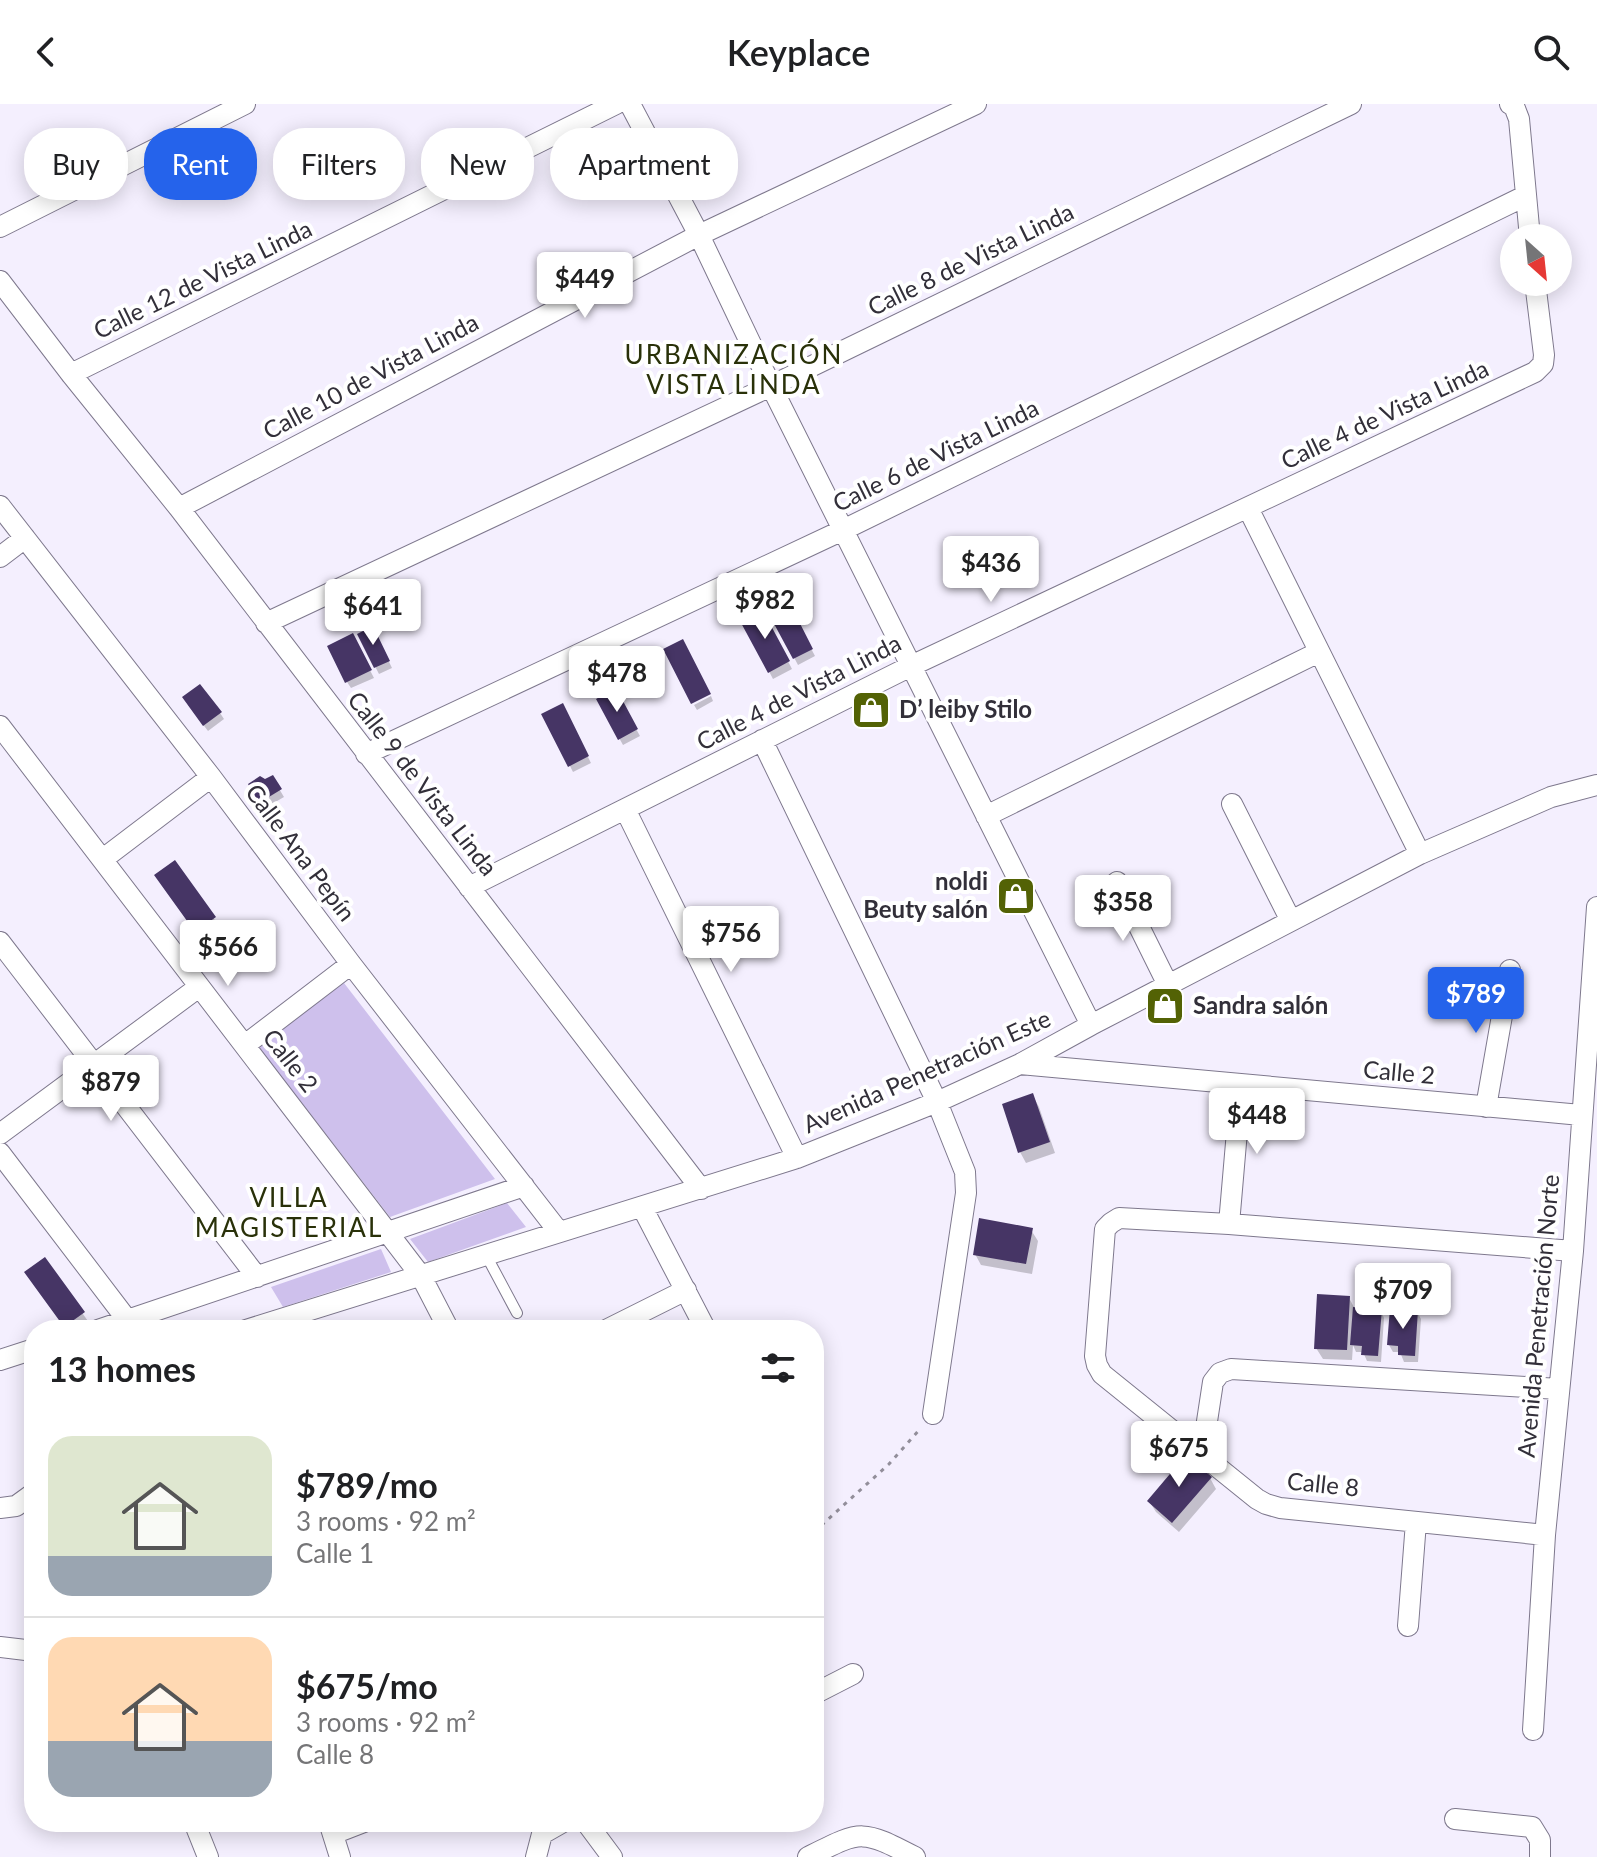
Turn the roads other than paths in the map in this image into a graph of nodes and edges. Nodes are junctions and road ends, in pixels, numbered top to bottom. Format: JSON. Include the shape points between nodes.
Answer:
{"nodes":[{"id":1,"x":245,"y":104,"type":"edge"},
{"id":2,"x":616,"y":104,"type":"edge"},
{"id":3,"x":630,"y":104,"type":"edge"},
{"id":4,"x":976,"y":104,"type":"edge"},
{"id":5,"x":1351,"y":104,"type":"edge"},
{"id":6,"x":1510,"y":104,"type":"edge"},
{"id":7,"x":1525,"y":196,"type":"junction"},
{"id":8,"x":1528,"y":224,"type":"edge"},
{"id":9,"x":0,"y":227,"type":"edge"},
{"id":10,"x":699,"y":235,"type":"junction"},
{"id":11,"x":0,"y":281,"type":"edge"},
{"id":12,"x":1537,"y":296,"type":"edge"},
{"id":13,"x":71,"y":374,"type":"junction"},
{"id":14,"x":771,"y":386,"type":"junction"},
{"id":15,"x":0,"y":506,"type":"edge"},
{"id":16,"x":179,"y":508,"type":"junction"},
{"id":17,"x":1248,"y":508,"type":"junction"},
{"id":18,"x":843,"y":530,"type":"junction"},
{"id":19,"x":25,"y":538,"type":"junction"},
{"id":20,"x":0,"y":557,"type":"edge"},
{"id":21,"x":266,"y":623,"type":"junction"},
{"id":22,"x":1319,"y":652,"type":"junction"},
{"id":23,"x":911,"y":666,"type":"junction"},
{"id":24,"x":3,"y":735,"type":"edge"},
{"id":25,"x":762,"y":740,"type":"junction"},
{"id":26,"x":366,"y":754,"type":"junction"},
{"id":27,"x":211,"y":777,"type":"junction"},
{"id":28,"x":1597,"y":785,"type":"edge"},
{"id":29,"x":1232,"y":804,"type":"dead end"},
{"id":30,"x":625,"y":809,"type":"junction"},
{"id":31,"x":986,"y":816,"type":"junction"},
{"id":32,"x":1420,"y":854,"type":"junction"},
{"id":33,"x":103,"y":859,"type":"junction"},
{"id":34,"x":1117,"y":882,"type":"dead end"},
{"id":35,"x":469,"y":887,"type":"junction"},
{"id":36,"x":1597,"y":907,"type":"edge"},
{"id":37,"x":1291,"y":921,"type":"junction"},
{"id":38,"x":0,"y":942,"type":"edge"},
{"id":39,"x":351,"y":964,"type":"junction"},
{"id":40,"x":1510,"y":970,"type":"dead end"},
{"id":41,"x":1168,"y":985,"type":"junction"},
{"id":42,"x":199,"y":987,"type":"junction"},
{"id":43,"x":1091,"y":1025,"type":"junction"},
{"id":44,"x":245,"y":1045,"type":"junction"},
{"id":45,"x":1020,"y":1064,"type":"junction"},
{"id":46,"x":94,"y":1065,"type":"junction"},
{"id":47,"x":1241,"y":1085,"type":"junction"},
{"id":48,"x":937,"y":1102,"type":"junction"},
{"id":49,"x":1486,"y":1107,"type":"junction"},
{"id":50,"x":1581,"y":1115,"type":"junction"},
{"id":51,"x":0,"y":1134,"type":"edge"},
{"id":52,"x":0,"y":1153,"type":"edge"},
{"id":53,"x":797,"y":1158,"type":"junction"},
{"id":54,"x":524,"y":1186,"type":"junction"},
{"id":55,"x":701,"y":1189,"type":"junction"},
{"id":56,"x":642,"y":1207,"type":"junction"},
{"id":57,"x":1229,"y":1224,"type":"junction"},
{"id":58,"x":388,"y":1232,"type":"junction"},
{"id":59,"x":559,"y":1232,"type":"junction"},
{"id":60,"x":1573,"y":1251,"type":"junction"},
{"id":61,"x":486,"y":1255,"type":"junction"},
{"id":62,"x":421,"y":1276,"type":"junction"},
{"id":63,"x":257,"y":1277,"type":"junction"},
{"id":64,"x":686,"y":1290,"type":"junction"},
{"id":65,"x":517,"y":1313,"type":"dead end"},
{"id":66,"x":127,"y":1320,"type":"edge"},
{"id":67,"x":131,"y":1320,"type":"edge"},
{"id":68,"x":278,"y":1320,"type":"edge"},
{"id":69,"x":444,"y":1320,"type":"edge"},
{"id":70,"x":626,"y":1320,"type":"edge"},
{"id":71,"x":701,"y":1320,"type":"edge"},
{"id":72,"x":24,"y":1352,"type":"edge"},
{"id":73,"x":0,"y":1360,"type":"edge"},
{"id":74,"x":1559,"y":1389,"type":"junction"},
{"id":75,"x":933,"y":1414,"type":"road end"},
{"id":76,"x":1202,"y":1454,"type":"junction"},
{"id":77,"x":24,"y":1500,"type":"edge"},
{"id":78,"x":0,"y":1508,"type":"edge"},
{"id":79,"x":1416,"y":1522,"type":"junction"},
{"id":80,"x":1545,"y":1535,"type":"junction"},
{"id":81,"x":1408,"y":1626,"type":"dead end"},
{"id":82,"x":0,"y":1647,"type":"edge"},
{"id":83,"x":24,"y":1650,"type":"edge"},
{"id":84,"x":853,"y":1674,"type":"dead end"},
{"id":85,"x":824,"y":1689,"type":"edge"},
{"id":86,"x":1533,"y":1730,"type":"dead end"},
{"id":87,"x":1455,"y":1819,"type":"dead end"},
{"id":88,"x":198,"y":1832,"type":"edge"},
{"id":89,"x":332,"y":1832,"type":"edge"},
{"id":90,"x":546,"y":1832,"type":"edge"},
{"id":91,"x":593,"y":1832,"type":"edge"},
{"id":92,"x":208,"y":1857,"type":"edge"},
{"id":93,"x":340,"y":1857,"type":"edge"},
{"id":94,"x":536,"y":1857,"type":"edge"},
{"id":95,"x":612,"y":1857,"type":"edge"},
{"id":96,"x":808,"y":1857,"type":"edge"},
{"id":97,"x":915,"y":1857,"type":"edge"},
{"id":98,"x":1540,"y":1857,"type":"edge"}],
"edges":[{"from":1,"to":9,"type":"street"},
{"from":2,"to":13,"type":"street","name":"Calle 12 de Vista Linda"},
{"from":3,"to":10,"type":"street"},
{"from":4,"to":10,"type":"street","name":"Calle 10 de Vista Linda"},
{"from":5,"to":14,"type":"street","name":"Calle 8 de Vista Linda"},
{"from":6,"to":7,"type":"street","via":[[1519,119]]},
{"from":7,"to":8,"type":"street"},
{"from":7,"to":18,"type":"street","name":"Calle 6 de Vista Linda"},
{"from":10,"to":14,"type":"street"},
{"from":10,"to":16,"type":"street","name":"Calle 10 de Vista Linda"},
{"from":11,"to":13,"type":"street","name":"Calle 9 de Vista Linda"},
{"from":12,"to":17,"type":"street","name":"Calle 4 de Vista Linda","via":[[1544,355],[1535,372]]},
{"from":13,"to":16,"type":"street","name":"Calle 9 de Vista Linda"},
{"from":14,"to":18,"type":"street"},
{"from":14,"to":21,"type":"street","name":"Calle 8 de Vista Linda"},
{"from":15,"to":19,"type":"street","name":"Calle Ana Pepín"},
{"from":16,"to":21,"type":"street","name":"Calle 9 de Vista Linda"},
{"from":17,"to":22,"type":"street"},
{"from":17,"to":23,"type":"street","name":"Calle 4 de Vista Linda"},
{"from":18,"to":23,"type":"street"},
{"from":18,"to":26,"type":"street","name":"Calle 6 de Vista Linda"},
{"from":19,"to":20,"type":"street"},
{"from":19,"to":27,"type":"street","name":"Calle Ana Pepín"},
{"from":21,"to":26,"type":"street","name":"Calle 9 de Vista Linda"},
{"from":22,"to":31,"type":"street"},
{"from":22,"to":32,"type":"street"},
{"from":23,"to":25,"type":"street","name":"Calle 4 de Vista Linda"},
{"from":23,"to":31,"type":"street"},
{"from":24,"to":33,"type":"street","name":"Calle 2"},
{"from":25,"to":30,"type":"street","name":"Calle 4 de Vista Linda"},
{"from":25,"to":48,"type":"street"},
{"from":26,"to":35,"type":"street","name":"Calle 9 de Vista Linda"},
{"from":27,"to":33,"type":"street"},
{"from":27,"to":39,"type":"street","name":"Calle Ana Pepín"},
{"from":28,"to":32,"type":"street","name":"Avenida Penetración Este","via":[[1551,797]]},
{"from":29,"to":37,"type":"street"},
{"from":30,"to":35,"type":"street","name":"Calle 4 de Vista Linda"},
{"from":30,"to":53,"type":"street"},
{"from":31,"to":43,"type":"street"},
{"from":32,"to":37,"type":"street","name":"Avenida Penetración Este"},
{"from":33,"to":42,"type":"street","name":"Calle 2"},
{"from":34,"to":41,"type":"street"},
{"from":35,"to":55,"type":"street","name":"Calle 9 de Vista Linda"},
{"from":36,"to":50,"type":"street","name":"Avenida Penetración Norte"},
{"from":37,"to":41,"type":"street","name":"Avenida Penetración Este"},
{"from":38,"to":46,"type":"street"},
{"from":39,"to":44,"type":"street"},
{"from":39,"to":54,"type":"street","name":"Calle Ana Pepín"},
{"from":40,"to":49,"type":"street"},
{"from":41,"to":43,"type":"street","name":"Avenida Penetración Este"},
{"from":42,"to":44,"type":"street","name":"Calle 2"},
{"from":42,"to":46,"type":"street"},
{"from":43,"to":45,"type":"street","name":"Avenida Penetración Este"},
{"from":44,"to":58,"type":"street","name":"Calle 2"},
{"from":45,"to":47,"type":"street","name":"Calle 2"},
{"from":45,"to":48,"type":"street","name":"Avenida Penetración Este"},
{"from":46,"to":51,"type":"street"},
{"from":46,"to":63,"type":"street"},
{"from":47,"to":49,"type":"street","name":"Calle 2"},
{"from":47,"to":57,"type":"street"},
{"from":48,"to":53,"type":"street","name":"Avenida Penetración Este"},
{"from":48,"to":75,"type":"street","via":[[967,1183]]},
{"from":49,"to":50,"type":"street","name":"Calle 2"},
{"from":50,"to":60,"type":"street","name":"Avenida Penetración Norte"},
{"from":52,"to":66,"type":"street"},
{"from":53,"to":55,"type":"street","name":"Avenida Penetración Este"},
{"from":54,"to":58,"type":"street"},
{"from":54,"to":59,"type":"street","name":"Calle Ana Pepín"},
{"from":55,"to":56,"type":"street","name":"Avenida Penetración Este"},
{"from":56,"to":59,"type":"street","name":"Avenida Penetración Este"},
{"from":56,"to":64,"type":"street"},
{"from":57,"to":60,"type":"street"},
{"from":57,"to":76,"type":"street","name":"Calle 8","via":[[1119,1218],[1105,1229],[1097,1365]]},
{"from":58,"to":62,"type":"street","name":"Calle 2"},
{"from":58,"to":63,"type":"street"},
{"from":59,"to":61,"type":"street","name":"Avenida Penetración Este"},
{"from":60,"to":74,"type":"street","name":"Avenida Penetración Norte"},
{"from":61,"to":62,"type":"street","name":"Avenida Penetración Este"},
{"from":61,"to":65,"type":"lane"},
{"from":62,"to":68,"type":"street","name":"Avenida Penetración Este"},
{"from":62,"to":69,"type":"street","name":"Calle 2"},
{"from":63,"to":67,"type":"street"},
{"from":64,"to":70,"type":"street"},
{"from":64,"to":71,"type":"street"},
{"from":72,"to":73,"type":"street"},
{"from":74,"to":76,"type":"street","via":[[1231,1369],[1213,1382]]},
{"from":74,"to":80,"type":"street","name":"Avenida Penetración Norte"},
{"from":76,"to":79,"type":"street","name":"Calle 8","via":[[1266,1504]]},
{"from":77,"to":78,"type":"street"},
{"from":79,"to":80,"type":"street","name":"Calle 8"},
{"from":79,"to":81,"type":"street"},
{"from":80,"to":86,"type":"street","name":"Avenida Penetración Norte"},
{"from":82,"to":83,"type":"street"},
{"from":84,"to":85,"type":"street"},
{"from":87,"to":98,"type":"street","via":[[1532,1827],[1540,1840]]},
{"from":88,"to":92,"type":"street"},
{"from":89,"to":93,"type":"street"},
{"from":90,"to":94,"type":"street"},
{"from":91,"to":95,"type":"street"},
{"from":96,"to":97,"type":"street","via":[[841,1840],[867,1835]]}]}
